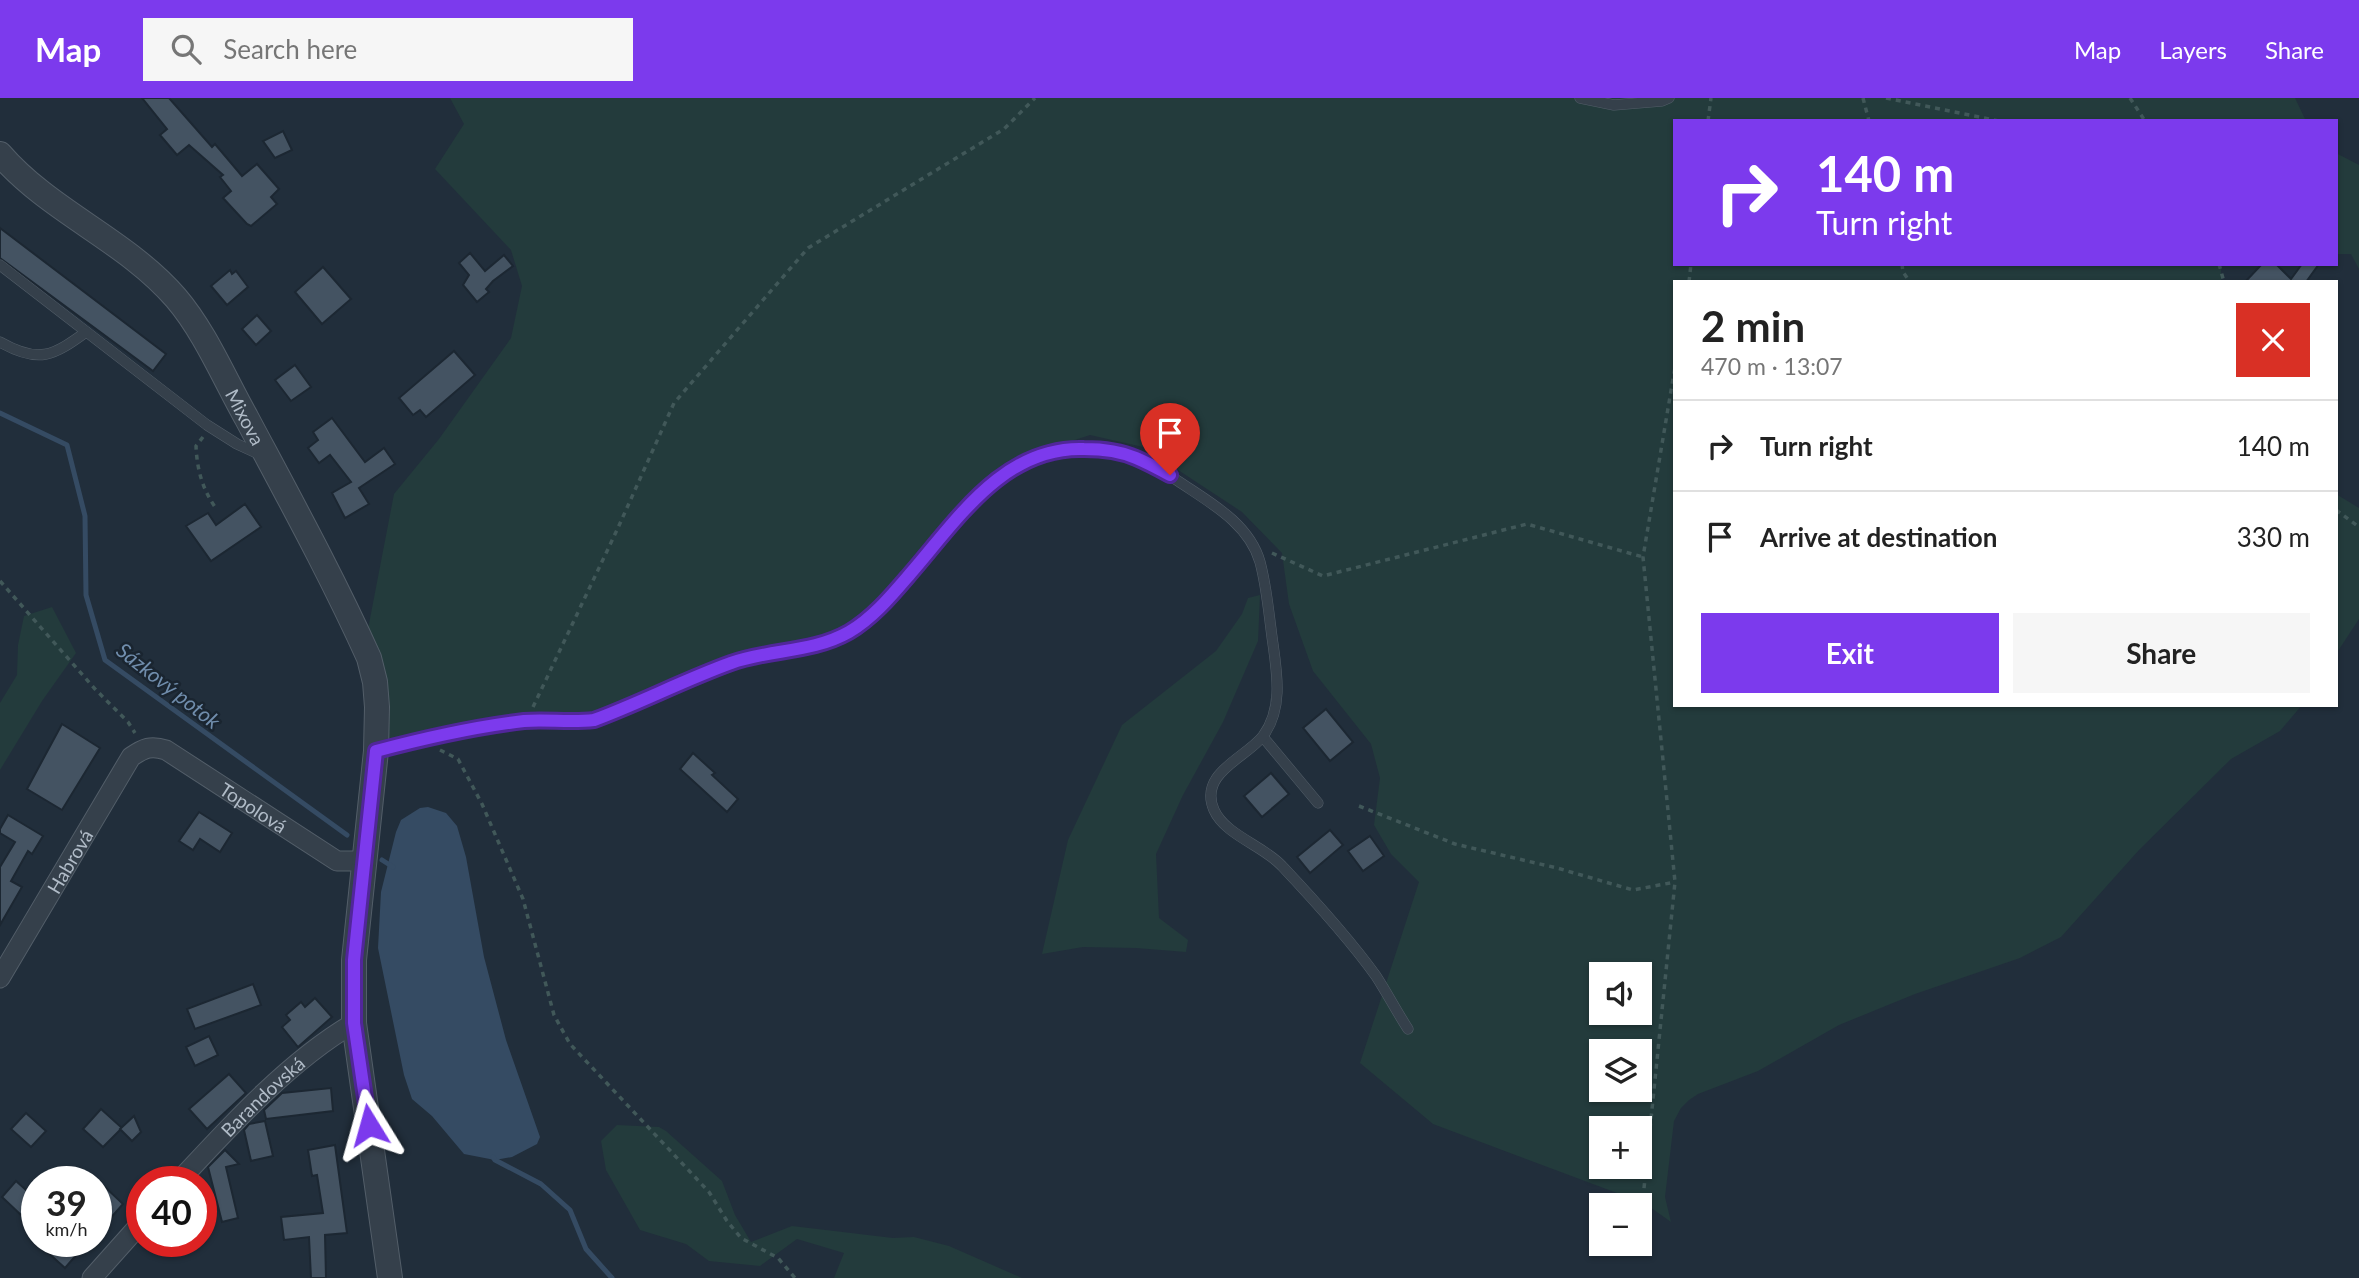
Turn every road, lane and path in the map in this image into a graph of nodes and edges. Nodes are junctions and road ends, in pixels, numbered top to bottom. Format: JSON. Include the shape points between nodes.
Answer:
{"nodes":[{"id":1,"x":1035,"y":98,"type":"edge"},
{"id":2,"x":1580,"y":98,"type":"edge"},
{"id":3,"x":1669,"y":98,"type":"edge"},
{"id":4,"x":1711,"y":98,"type":"edge"},
{"id":5,"x":1863,"y":98,"type":"edge"},
{"id":6,"x":1886,"y":98,"type":"edge"},
{"id":7,"x":2130,"y":98,"type":"edge"},
{"id":8,"x":1708,"y":119,"type":"edge"},
{"id":9,"x":1868,"y":119,"type":"edge"},
{"id":10,"x":1989,"y":119,"type":"edge"},
{"id":11,"x":2144,"y":119,"type":"edge"},
{"id":12,"x":0,"y":154,"type":"edge"},
{"id":13,"x":0,"y":265,"type":"edge"},
{"id":14,"x":86,"y":332,"type":"junction"},
{"id":15,"x":0,"y":342,"type":"edge"},
{"id":16,"x":1673,"y":379,"type":"edge"},
{"id":17,"x":211,"y":428,"type":"junction"},
{"id":18,"x":268,"y":458,"type":"junction"},
{"id":19,"x":215,"y":508,"type":"dead end"},
{"id":20,"x":2338,"y":514,"type":"edge"},
{"id":21,"x":2359,"y":527,"type":"edge"},
{"id":22,"x":1266,"y":550,"type":"dead end"},
{"id":23,"x":1643,"y":556,"type":"junction"},
{"id":24,"x":0,"y":581,"type":"edge"},
{"id":25,"x":527,"y":721,"type":"junction"},
{"id":26,"x":1263,"y":737,"type":"junction"},
{"id":27,"x":418,"y":740,"type":"junction"},
{"id":28,"x":144,"y":748,"type":"junction"},
{"id":29,"x":376,"y":751,"type":"junction"},
{"id":30,"x":1318,"y":803,"type":"dead end"},
{"id":31,"x":1359,"y":806,"type":"dead end"},
{"id":32,"x":365,"y":860,"type":"junction"},
{"id":33,"x":1675,"y":882,"type":"junction"},
{"id":34,"x":0,"y":978,"type":"edge"},
{"id":35,"x":354,"y":1023,"type":"junction"},
{"id":36,"x":1408,"y":1029,"type":"dead end"},
{"id":37,"x":193,"y":1166,"type":"edge"},
{"id":38,"x":1644,"y":1193,"type":"edge"},
{"id":39,"x":126,"y":1240,"type":"edge"},
{"id":40,"x":92,"y":1278,"type":"edge"},
{"id":41,"x":390,"y":1278,"type":"edge"},
{"id":42,"x":795,"y":1278,"type":"edge"}],
"edges":[{"from":1,"to":25,"type":"path","via":[[1004,129],[808,248],[674,403]]},
{"from":2,"to":3,"type":"lane","via":[[1614,105]]},
{"from":4,"to":8,"type":"path"},
{"from":5,"to":9,"type":"path"},
{"from":6,"to":10,"type":"path"},
{"from":7,"to":11,"type":"path"},
{"from":12,"to":18,"type":"street","name":"Mixova","via":[[39,191],[140,265],[177,299]]},
{"from":13,"to":14,"type":"lane"},
{"from":14,"to":15,"type":"lane","via":[[60,351],[44,355],[23,353]]},
{"from":14,"to":17,"type":"lane"},
{"from":16,"to":23,"type":"path"},
{"from":17,"to":18,"type":"lane"},
{"from":17,"to":19,"type":"path","via":[[196,446],[197,467]]},
{"from":18,"to":29,"type":"street","name":"Mixova","via":[[369,658],[377,707]]},
{"from":20,"to":21,"type":"path"},
{"from":22,"to":23,"type":"path","via":[[1323,576],[1527,524]]},
{"from":23,"to":33,"type":"path"},
{"from":24,"to":28,"type":"path","via":[[128,722]]},
{"from":25,"to":26,"type":"lane","via":[[594,720],[733,662],[828,642],[850,631],[884,603],[975,499],[1008,470],[1048,452],[1074,449],[1135,457],[1180,482],[1244,532],[1258,556],[1265,585],[1278,680],[1274,712]]},
{"from":25,"to":27,"type":"lane"},
{"from":26,"to":30,"type":"lane"},
{"from":26,"to":36,"type":"lane","via":[[1216,779],[1211,793],[1214,810],[1238,835],[1279,862],[1377,978]]},
{"from":27,"to":29,"type":"lane"},
{"from":27,"to":42,"type":"path","via":[[458,759],[481,804],[523,899],[554,1015],[570,1044],[709,1192],[741,1238],[778,1258]]},
{"from":28,"to":32,"type":"street","name":"Topolová","via":[[166,750],[337,861]]},
{"from":28,"to":34,"type":"street","name":"Habrová","via":[[131,757]]},
{"from":29,"to":32,"type":"street","name":"Mixova"},
{"from":31,"to":33,"type":"path","via":[[1455,844],[1633,890]]},
{"from":32,"to":35,"type":"street","name":"Mixova","via":[[354,960]]},
{"from":33,"to":38,"type":"path"},
{"from":35,"to":37,"type":"street","name":"Barandovská","via":[[326,1039]]},
{"from":35,"to":41,"type":"street","name":"Mixova"},
{"from":39,"to":40,"type":"street"}]}
